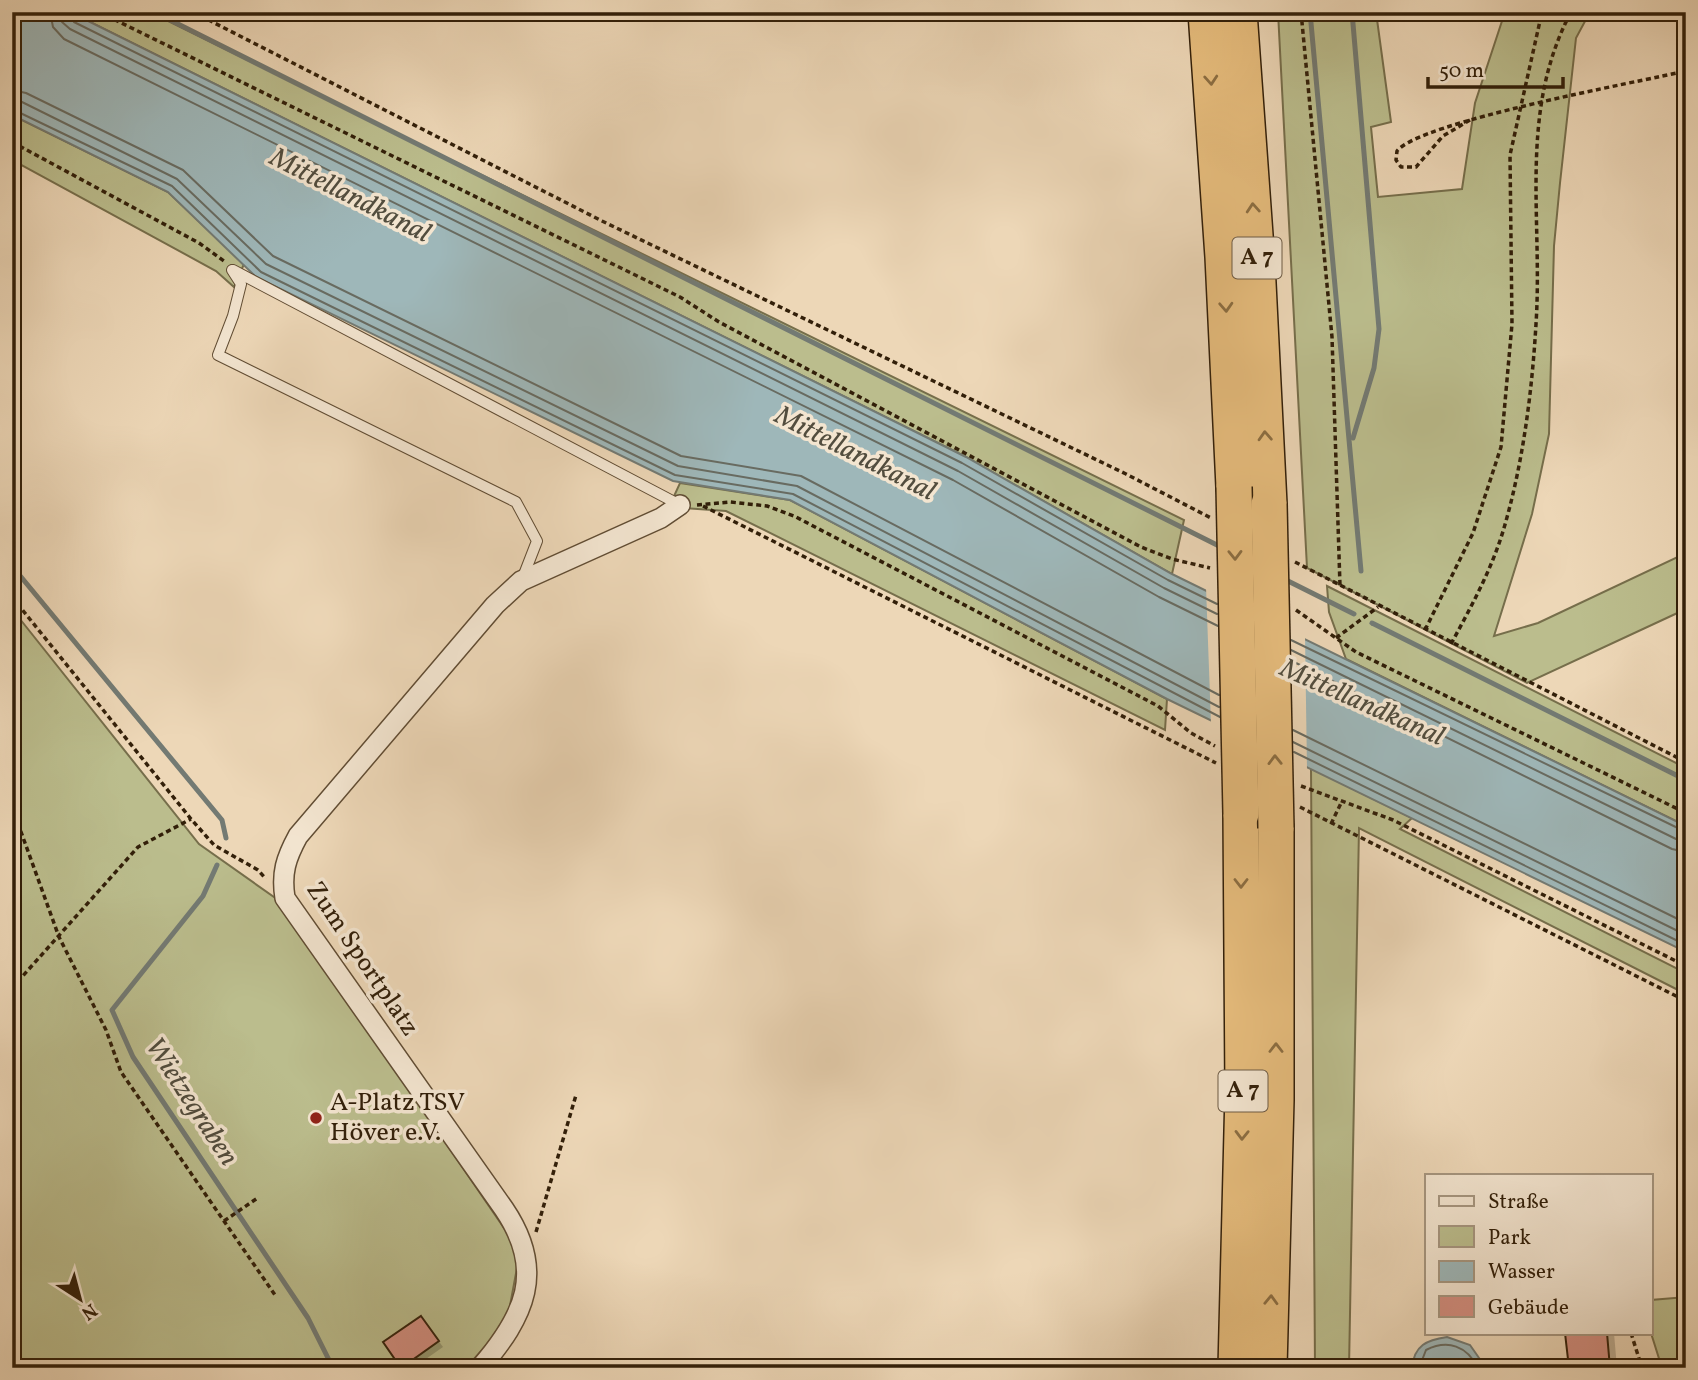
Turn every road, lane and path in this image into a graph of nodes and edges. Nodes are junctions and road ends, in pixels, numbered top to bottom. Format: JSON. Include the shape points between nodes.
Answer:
{"nodes":[{"id":1,"x":99,"y":12,"type":"edge"},
{"id":2,"x":193,"y":12,"type":"edge"},
{"id":3,"x":1206,"y":12,"type":"edge"},
{"id":4,"x":1239,"y":12,"type":"edge"},
{"id":5,"x":1301,"y":12,"type":"edge"},
{"id":6,"x":1542,"y":12,"type":"edge"},
{"id":7,"x":1571,"y":12,"type":"edge"},
{"id":8,"x":1686,"y":71,"type":"edge"},
{"id":9,"x":1539,"y":103,"type":"junction"},
{"id":10,"x":1518,"y":108,"type":"junction"},
{"id":11,"x":1469,"y":120,"type":"junction"},
{"id":12,"x":12,"y":142,"type":"edge"},
{"id":13,"x":232,"y":270,"type":"junction"},
{"id":14,"x":681,"y":505,"type":"joint"},
{"id":15,"x":1222,"y":524,"type":"dead end"},
{"id":16,"x":1295,"y":562,"type":"dead end"},
{"id":17,"x":1204,"y":565,"type":"dead end"},
{"id":18,"x":522,"y":581,"type":"junction"},
{"id":19,"x":1340,"y":586,"type":"junction"},
{"id":20,"x":12,"y":597,"type":"edge"},
{"id":21,"x":1378,"y":607,"type":"junction"},
{"id":22,"x":1310,"y":617,"type":"dead end"},
{"id":23,"x":1425,"y":631,"type":"junction"},
{"id":24,"x":1336,"y":638,"type":"junction"},
{"id":25,"x":1451,"y":644,"type":"junction"},
{"id":26,"x":1216,"y":747,"type":"dead end"},
{"id":27,"x":1196,"y":752,"type":"dead end"},
{"id":28,"x":1686,"y":762,"type":"edge"},
{"id":29,"x":1300,"y":785,"type":"dead end"},
{"id":30,"x":1340,"y":803,"type":"junction"},
{"id":31,"x":12,"y":807,"type":"edge"},
{"id":32,"x":1686,"y":813,"type":"edge"},
{"id":33,"x":1285,"y":816,"type":"junction"},
{"id":34,"x":191,"y":819,"type":"junction"},
{"id":35,"x":1331,"y":824,"type":"junction"},
{"id":36,"x":285,"y":898,"type":"junction"},
{"id":37,"x":59,"y":937,"type":"junction"},
{"id":38,"x":1686,"y":966,"type":"edge"},
{"id":39,"x":12,"y":988,"type":"edge"},
{"id":40,"x":1686,"y":1001,"type":"edge"},
{"id":41,"x":576,"y":1095,"type":"dead end"},
{"id":42,"x":259,"y":1197,"type":"dead end"},
{"id":43,"x":224,"y":1221,"type":"junction"},
{"id":44,"x":528,"y":1261,"type":"junction"},
{"id":45,"x":12,"y":1288,"type":"edge"},
{"id":46,"x":275,"y":1295,"type":"dead end"},
{"id":47,"x":1632,"y":1334,"type":"edge"},
{"id":48,"x":12,"y":1352,"type":"edge"},
{"id":49,"x":480,"y":1368,"type":"edge"},
{"id":50,"x":1236,"y":1368,"type":"edge"},
{"id":51,"x":1269,"y":1368,"type":"edge"},
{"id":52,"x":1642,"y":1368,"type":"edge"}],
"edges":[{"from":1,"to":17,"type":"path","via":[[680,297],[1141,547]]},
{"from":2,"to":15,"type":"path","via":[[603,221]]},
{"from":3,"to":50,"type":"highway","number":"A 7","one_way":true,"bridge":true,"via":[[1234,487],[1243,1092]]},
{"from":33,"to":4,"type":"highway","number":"A 7","one_way":true,"bridge":true,"via":[[1257,263]]},
{"from":5,"to":19,"type":"path","via":[[1332,337]]},
{"from":6,"to":10,"type":"path"},
{"from":7,"to":9,"type":"path","via":[[1555,41]]},
{"from":8,"to":9,"type":"path"},
{"from":9,"to":10,"type":"path"},
{"from":9,"to":25,"type":"path","via":[[1536,322],[1528,411],[1504,529]]},
{"from":10,"to":11,"type":"path"},
{"from":10,"to":23,"type":"path","via":[[1510,155],[1512,324],[1501,447],[1473,533]]},
{"from":11,"to":11,"type":"path","via":[[1411,139],[1396,151],[1396,160],[1401,167],[1414,168],[1443,136]]},
{"from":12,"to":13,"type":"path","via":[[200,243]]},
{"from":13,"to":14,"type":"lane"},
{"from":13,"to":18,"type":"lane","via":[[241,284],[218,355],[516,502],[537,541]]},
{"from":14,"to":18,"type":"street","name":"Zum Sportplatz","via":[[662,519]]},
{"from":16,"to":19,"type":"path"},
{"from":18,"to":36,"type":"street","name":"Zum Sportplatz","via":[[467,635],[298,836],[282,877]]},
{"from":19,"to":21,"type":"path"},
{"from":20,"to":34,"type":"path"},
{"from":21,"to":23,"type":"path"},
{"from":21,"to":24,"type":"path"},
{"from":22,"to":24,"type":"path"},
{"from":23,"to":25,"type":"path"},
{"from":24,"to":32,"type":"path","via":[[1356,652]]},
{"from":25,"to":28,"type":"path"},
{"from":26,"to":27,"type":"path","via":[[1158,706],[794,516],[766,506],[702,505]]},
{"from":29,"to":30,"type":"path"},
{"from":30,"to":35,"type":"path"},
{"from":30,"to":38,"type":"path","via":[[1393,820]]},
{"from":31,"to":37,"type":"path"},
{"from":33,"to":35,"type":"path"},
{"from":51,"to":33,"type":"highway","number":"A 7","one_way":true},
{"from":34,"to":36,"type":"path","via":[[214,845],[258,870]]},
{"from":34,"to":37,"type":"path","via":[[138,848]]},
{"from":35,"to":40,"type":"path"},
{"from":36,"to":44,"type":"street","name":"Zum Sportplatz","via":[[505,1209]]},
{"from":37,"to":39,"type":"path"},
{"from":37,"to":43,"type":"path","via":[[106,1030],[121,1072]]},
{"from":41,"to":44,"type":"path"},
{"from":42,"to":43,"type":"path"},
{"from":43,"to":46,"type":"path"},
{"from":44,"to":49,"type":"street","via":[[520,1310]]},
{"from":45,"to":48,"type":"path","via":[[18,1311]]},
{"from":47,"to":52,"type":"path"}]}
